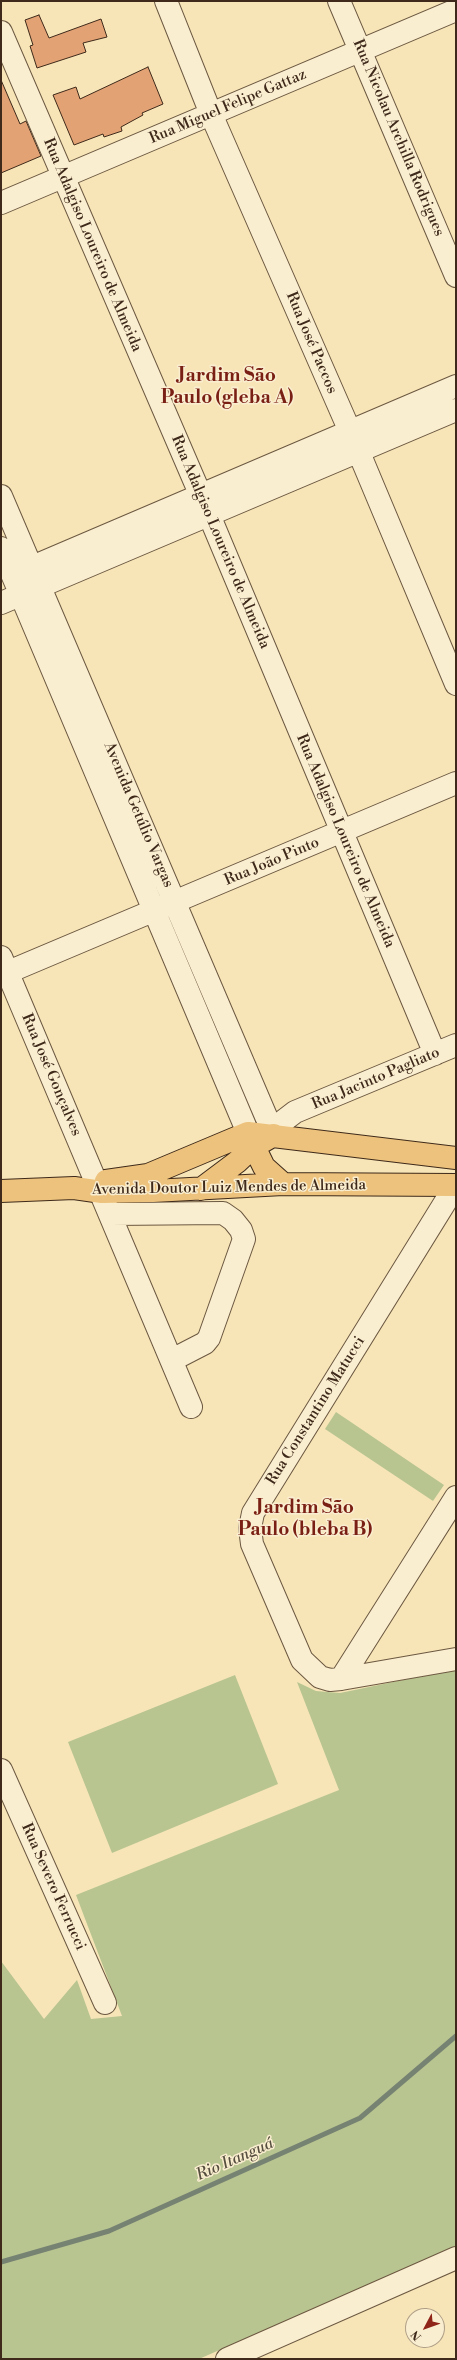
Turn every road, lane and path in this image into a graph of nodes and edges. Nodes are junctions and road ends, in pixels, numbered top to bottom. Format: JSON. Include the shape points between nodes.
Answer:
{"nodes":[{"id":1,"x":166,"y":1,"type":"edge"},
{"id":2,"x":340,"y":1,"type":"edge"},
{"id":3,"x":456,"y":10,"type":"edge"},
{"id":4,"x":1,"y":32,"type":"edge"},
{"id":5,"x":360,"y":51,"type":"junction"},
{"id":6,"x":211,"y":114,"type":"junction"},
{"id":7,"x":62,"y":177,"type":"junction"},
{"id":8,"x":1,"y":203,"type":"edge"},
{"id":9,"x":456,"y":276,"type":"edge"},
{"id":10,"x":456,"y":386,"type":"edge"},
{"id":11,"x":456,"y":410,"type":"edge"},
{"id":12,"x":350,"y":432,"type":"junction"},
{"id":13,"x":358,"y":452,"type":"junction"},
{"id":14,"x":1,"y":496,"type":"edge"},
{"id":15,"x":205,"y":505,"type":"junction"},
{"id":16,"x":1,"y":548,"type":"edge"},
{"id":17,"x":17,"y":585,"type":"edge"},
{"id":18,"x":456,"y":684,"type":"edge"},
{"id":19,"x":456,"y":783,"type":"edge"},
{"id":20,"x":341,"y":832,"type":"junction"},
{"id":21,"x":176,"y":903,"type":"junction"},
{"id":22,"x":156,"y":911,"type":"junction"},
{"id":23,"x":3,"y":968,"type":"edge"},
{"id":24,"x":456,"y":1045,"type":"edge"},
{"id":25,"x":435,"y":1054,"type":"junction"},
{"id":26,"x":295,"y":1112,"type":"junction"},
{"id":27,"x":274,"y":1135,"type":"junction"},
{"id":28,"x":299,"y":1138,"type":"junction"},
{"id":29,"x":250,"y":1140,"type":"junction"},
{"id":30,"x":456,"y":1158,"type":"edge"},
{"id":31,"x":283,"y":1184,"type":"junction"},
{"id":32,"x":100,"y":1187,"type":"junction"},
{"id":33,"x":201,"y":1189,"type":"junction"},
{"id":34,"x":1,"y":1191,"type":"edge"},
{"id":35,"x":454,"y":1192,"type":"edge"},
{"id":36,"x":111,"y":1214,"type":"junction"},
{"id":37,"x":172,"y":1360,"type":"junction"},
{"id":38,"x":191,"y":1407,"type":"dead end"},
{"id":39,"x":456,"y":1497,"type":"edge"},
{"id":40,"x":456,"y":1659,"type":"edge"},
{"id":41,"x":341,"y":1679,"type":"junction"},
{"id":42,"x":1,"y":1770,"type":"edge"},
{"id":43,"x":105,"y":2003,"type":"dead end"},
{"id":44,"x":456,"y":2258,"type":"edge"},
{"id":45,"x":226,"y":2359,"type":"edge"}],
"edges":[{"from":1,"to":6,"type":"street","name":"Rua José Paccos"},
{"from":2,"to":5,"type":"street","name":"Rua Nicolau Archilla Rodrigues"},
{"from":3,"to":5,"type":"street","name":"Rua Miguel Felipe Gattaz"},
{"from":4,"to":7,"type":"street","name":"Rua Adalgiso Loureiro de Almeida"},
{"from":5,"to":6,"type":"street","name":"Rua Miguel Felipe Gattaz"},
{"from":5,"to":9,"type":"street","name":"Rua Nicolau Archilla Rodrigues"},
{"from":6,"to":7,"type":"street","name":"Rua Miguel Felipe Gattaz"},
{"from":6,"to":12,"type":"street","name":"Rua José Paccos"},
{"from":7,"to":8,"type":"street","name":"Rua Miguel Felipe Gattaz"},
{"from":7,"to":15,"type":"street","name":"Rua Adalgiso Loureiro de Almeida"},
{"from":10,"to":12,"type":"street"},
{"from":11,"to":13,"type":"street"},
{"from":12,"to":13,"type":"street","name":"Rua José Paccos"},
{"from":12,"to":15,"type":"street"},
{"from":13,"to":15,"type":"street"},
{"from":13,"to":18,"type":"street","name":"Rua José Paccos"},
{"from":14,"to":17,"type":"street","name":"Avenida Getúlio Vargas"},
{"from":15,"to":17,"type":"street"},
{"from":15,"to":20,"type":"street","name":"Rua Adalgiso Loureiro de Almeida"},
{"from":16,"to":17,"type":"street","name":"Avenida Getúlio Vargas"},
{"from":17,"to":21,"type":"street","name":"Avenida Getúlio Vargas"},
{"from":17,"to":22,"type":"street","name":"Avenida Getúlio Vargas"},
{"from":19,"to":20,"type":"street","name":"Rua João Pinto"},
{"from":20,"to":21,"type":"street","name":"Rua João Pinto"},
{"from":20,"to":25,"type":"street","name":"Rua Adalgiso Loureiro de Almeida"},
{"from":21,"to":22,"type":"street","name":"Rua João Pinto"},
{"from":21,"to":27,"type":"street","name":"Avenida Getúlio Vargas"},
{"from":22,"to":23,"type":"street"},
{"from":22,"to":29,"type":"street","name":"Avenida Getúlio Vargas"},
{"from":23,"to":32,"type":"street","name":"Rua José Gonçalves"},
{"from":24,"to":25,"type":"street","name":"Rua Jacinto Pagliato"},
{"from":25,"to":26,"type":"street","name":"Rua Jacinto Pagliato"},
{"from":26,"to":27,"type":"street","name":"Rua Jacinto Pagliato","via":[[282,1122]]},
{"from":26,"to":28,"type":"street","name":"Rua Jacinto Pagliato","via":[[291,1122],[292,1129]]},
{"from":27,"to":28,"type":"main road","name":"Avenida Doutor Luiz Mendes de Almeida"},
{"from":27,"to":29,"type":"main road","name":"Avenida Doutor Luiz Mendes de Almeida"},
{"from":28,"to":30,"type":"main road","name":"Avenida Doutor Luiz Mendes de Almeida"},
{"from":29,"to":31,"type":"main road","via":[[264,1167]]},
{"from":29,"to":32,"type":"main road","name":"Avenida Doutor Luiz Mendes de Almeida","via":[[148,1175]]},
{"from":29,"to":33,"type":"main road","via":[[237,1162]]},
{"from":31,"to":33,"type":"main road","name":"Avenida Doutor Luiz Mendes de Almeida"},
{"from":31,"to":35,"type":"main road","name":"Avenida Doutor Luiz Mendes de Almeida","via":[[424,1186]]},
{"from":32,"to":33,"type":"main road","name":"Avenida Doutor Luiz Mendes de Almeida"},
{"from":32,"to":34,"type":"main road","name":"Avenida Doutor Luiz Mendes de Almeida"},
{"from":32,"to":36,"type":"street","name":"Rua José Gonçalves"},
{"from":35,"to":41,"type":"street","name":"Rua Constantino Matucci","via":[[253,1513],[250,1528],[252,1544],[302,1660],[320,1677],[330,1680]]},
{"from":36,"to":37,"type":"street","name":"Rua José Gonçalves"},
{"from":36,"to":37,"type":"street","via":[[223,1213],[241,1230],[244,1239],[209,1338],[205,1343]]},
{"from":37,"to":38,"type":"street","name":"Rua José Gonçalves"},
{"from":39,"to":41,"type":"street"},
{"from":40,"to":41,"type":"street","name":"Rua Constantino Matucci"},
{"from":42,"to":43,"type":"street","name":"Rua Severo Ferrucci"},
{"from":44,"to":45,"type":"street"}]}
